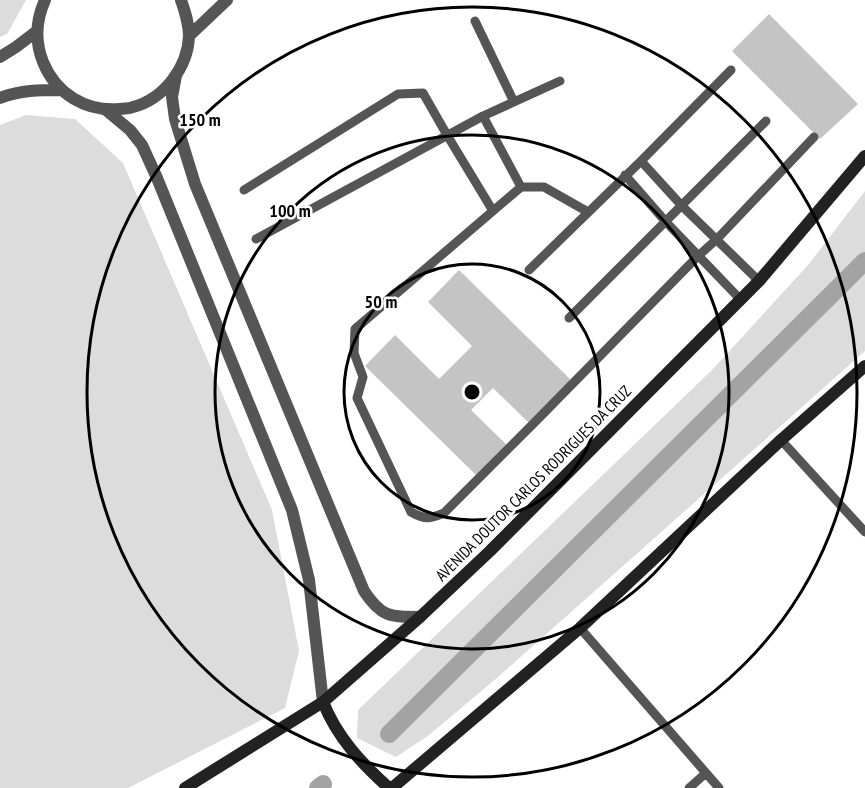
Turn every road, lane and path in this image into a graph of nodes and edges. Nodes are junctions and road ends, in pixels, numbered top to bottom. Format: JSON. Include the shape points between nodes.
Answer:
{"nodes":[{"id":1,"x":45,"y":0,"type":"edge"},
{"id":2,"x":181,"y":0,"type":"edge"},
{"id":3,"x":227,"y":0,"type":"edge"},
{"id":4,"x":475,"y":21,"type":"dead end"},
{"id":5,"x":37,"y":31,"type":"junction"},
{"id":6,"x":189,"y":36,"type":"junction"},
{"id":7,"x":0,"y":57,"type":"edge"},
{"id":8,"x":731,"y":70,"type":"dead end"},
{"id":9,"x":176,"y":76,"type":"junction"},
{"id":10,"x":560,"y":81,"type":"dead end"},
{"id":11,"x":62,"y":90,"type":"junction"},
{"id":12,"x":0,"y":98,"type":"edge"},
{"id":13,"x":514,"y":102,"type":"junction"},
{"id":14,"x":106,"y":110,"type":"junction"},
{"id":15,"x":483,"y":116,"type":"junction"},
{"id":16,"x":766,"y":121,"type":"dead end"},
{"id":17,"x":447,"y":135,"type":"junction"},
{"id":18,"x":814,"y":137,"type":"dead end"},
{"id":19,"x":865,"y":156,"type":"edge"},
{"id":20,"x":640,"y":161,"type":"junction"},
{"id":21,"x":625,"y":175,"type":"junction"},
{"id":22,"x":521,"y":187,"type":"junction"},
{"id":23,"x":244,"y":190,"type":"dead end"},
{"id":24,"x":682,"y":206,"type":"junction"},
{"id":25,"x":493,"y":211,"type":"junction"},
{"id":26,"x":588,"y":212,"type":"junction"},
{"id":27,"x":666,"y":222,"type":"junction"},
{"id":28,"x":256,"y":239,"type":"dead end"},
{"id":29,"x":717,"y":239,"type":"junction"},
{"id":30,"x":698,"y":256,"type":"junction"},
{"id":31,"x":529,"y":270,"type":"dead end"},
{"id":32,"x":759,"y":280,"type":"junction"},
{"id":33,"x":740,"y":299,"type":"junction"},
{"id":34,"x":569,"y":318,"type":"dead end"},
{"id":35,"x":865,"y":366,"type":"edge"},
{"id":36,"x":781,"y":440,"type":"junction"},
{"id":37,"x":865,"y":532,"type":"edge"},
{"id":38,"x":420,"y":616,"type":"junction"},
{"id":39,"x":580,"y":628,"type":"junction"},
{"id":40,"x":323,"y":702,"type":"junction"},
{"id":41,"x":706,"y":773,"type":"junction"},
{"id":42,"x":190,"y":786,"type":"edge"},
{"id":43,"x":390,"y":788,"type":"edge"},
{"id":44,"x":689,"y":788,"type":"edge"},
{"id":45,"x":719,"y":788,"type":"edge"}],
"edges":[{"from":1,"to":5,"type":"street"},
{"from":2,"to":6,"type":"street"},
{"from":3,"to":6,"type":"street"},
{"from":4,"to":13,"type":"lane"},
{"from":5,"to":7,"type":"street"},
{"from":5,"to":11,"type":"street","via":[[43,63]]},
{"from":6,"to":9,"type":"street"},
{"from":8,"to":20,"type":"lane"},
{"from":9,"to":14,"type":"street","via":[[158,95],[133,108]]},
{"from":9,"to":38,"type":"street","via":[[172,97],[175,119],[195,184],[364,591],[384,613]]},
{"from":10,"to":13,"type":"lane"},
{"from":11,"to":12,"type":"street","via":[[18,92]]},
{"from":11,"to":14,"type":"street","via":[[82,104]]},
{"from":13,"to":15,"type":"lane"},
{"from":14,"to":40,"type":"street","via":[[130,130],[157,178],[292,510],[309,580]]},
{"from":15,"to":17,"type":"lane"},
{"from":15,"to":22,"type":"lane"},
{"from":16,"to":24,"type":"lane"},
{"from":17,"to":23,"type":"lane","via":[[423,93],[398,94]]},
{"from":17,"to":25,"type":"lane"},
{"from":17,"to":28,"type":"lane"},
{"from":18,"to":29,"type":"lane"},
{"from":19,"to":32,"type":"main road","name":"AVENIDA DOUTOR CARLOS RODRIGUES DA CRUZ"},
{"from":20,"to":21,"type":"lane"},
{"from":20,"to":24,"type":"lane"},
{"from":21,"to":26,"type":"lane"},
{"from":21,"to":27,"type":"lane"},
{"from":22,"to":25,"type":"lane"},
{"from":22,"to":26,"type":"lane","via":[[544,187]]},
{"from":24,"to":27,"type":"lane"},
{"from":24,"to":29,"type":"lane"},
{"from":25,"to":30,"type":"lane","via":[[355,329],[354,353],[363,377],[357,398],[411,512],[421,518],[444,513]]},
{"from":26,"to":31,"type":"lane"},
{"from":27,"to":30,"type":"lane"},
{"from":27,"to":34,"type":"lane"},
{"from":29,"to":30,"type":"lane"},
{"from":29,"to":32,"type":"lane"},
{"from":30,"to":33,"type":"lane"},
{"from":32,"to":33,"type":"main road","name":"AVENIDA DOUTOR CARLOS RODRIGUES DA CRUZ"},
{"from":33,"to":38,"type":"main road","name":"AVENIDA DOUTOR CARLOS RODRIGUES DA CRUZ","via":[[490,551]]},
{"from":35,"to":36,"type":"main road"},
{"from":36,"to":37,"type":"lane"},
{"from":36,"to":39,"type":"main road"},
{"from":38,"to":40,"type":"main road","name":"AVENIDA DOUTOR CARLOS RODRIGUES DA CRUZ"},
{"from":39,"to":41,"type":"lane"},
{"from":39,"to":43,"type":"main road"},
{"from":40,"to":42,"type":"main road","name":"AVENIDA DOUTOR CARLOS RODRIGUES DA CRUZ"},
{"from":40,"to":43,"type":"main road","via":[[354,754]]},
{"from":41,"to":44,"type":"lane"},
{"from":41,"to":45,"type":"lane"}]}
